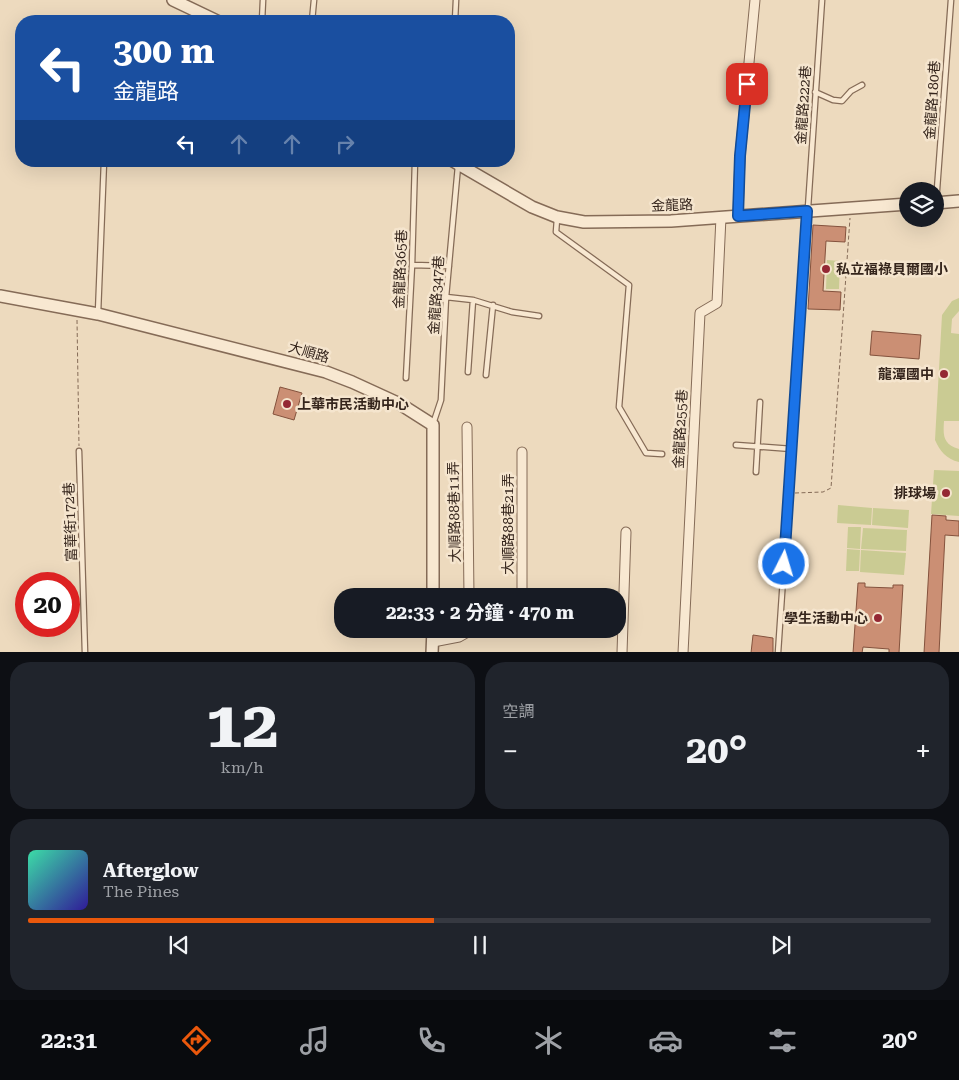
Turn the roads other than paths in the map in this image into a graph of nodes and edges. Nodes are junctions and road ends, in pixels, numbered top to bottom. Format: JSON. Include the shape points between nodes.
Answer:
{"nodes":[{"id":1,"x":173,"y":0,"type":"edge"},
{"id":2,"x":263,"y":0,"type":"edge"},
{"id":3,"x":314,"y":0,"type":"edge"},
{"id":4,"x":456,"y":0,"type":"edge"},
{"id":5,"x":755,"y":0,"type":"edge"},
{"id":6,"x":822,"y":0,"type":"edge"},
{"id":7,"x":951,"y":0,"type":"edge"},
{"id":8,"x":205,"y":15,"type":"edge"},
{"id":9,"x":262,"y":15,"type":"edge"},
{"id":10,"x":313,"y":15,"type":"edge"},
{"id":11,"x":455,"y":15,"type":"edge"},
{"id":12,"x":862,"y":85,"type":"dead end"},
{"id":13,"x":815,"y":92,"type":"junction"},
{"id":14,"x":104,"y":167,"type":"edge"},
{"id":15,"x":414,"y":167,"type":"edge"},
{"id":16,"x":455,"y":167,"type":"edge"},
{"id":17,"x":462,"y":167,"type":"edge"},
{"id":18,"x":937,"y":182,"type":"edge"},
{"id":19,"x":959,"y":201,"type":"edge"},
{"id":20,"x":944,"y":202,"type":"edge"},
{"id":21,"x":899,"y":205,"type":"edge"},
{"id":22,"x":807,"y":211,"type":"junction"},
{"id":23,"x":738,"y":216,"type":"junction"},
{"id":24,"x":557,"y":217,"type":"junction"},
{"id":25,"x":721,"y":217,"type":"junction"},
{"id":26,"x":412,"y":265,"type":"junction"},
{"id":27,"x":449,"y":266,"type":"junction"},
{"id":28,"x":0,"y":296,"type":"edge"},
{"id":29,"x":446,"y":297,"type":"junction"},
{"id":30,"x":473,"y":300,"type":"junction"},
{"id":31,"x":493,"y":305,"type":"junction"},
{"id":32,"x":98,"y":314,"type":"junction"},
{"id":33,"x":539,"y":316,"type":"dead end"},
{"id":34,"x":468,"y":372,"type":"dead end"},
{"id":35,"x":486,"y":375,"type":"dead end"},
{"id":36,"x":406,"y":378,"type":"dead end"},
{"id":37,"x":760,"y":402,"type":"dead end"},
{"id":38,"x":432,"y":425,"type":"junction"},
{"id":39,"x":467,"y":427,"type":"dead end"},
{"id":40,"x":736,"y":445,"type":"dead end"},
{"id":41,"x":757,"y":447,"type":"junction"},
{"id":42,"x":792,"y":449,"type":"junction"},
{"id":43,"x":79,"y":451,"type":"road end"},
{"id":44,"x":522,"y":452,"type":"dead end"},
{"id":45,"x":662,"y":454,"type":"dead end"},
{"id":46,"x":756,"y":472,"type":"dead end"},
{"id":47,"x":626,"y":532,"type":"dead end"},
{"id":48,"x":433,"y":588,"type":"edge"},
{"id":49,"x":469,"y":588,"type":"edge"},
{"id":50,"x":522,"y":588,"type":"edge"},
{"id":51,"x":459,"y":638,"type":"edge"},
{"id":52,"x":433,"y":647,"type":"edge"},
{"id":53,"x":85,"y":652,"type":"edge"},
{"id":54,"x":622,"y":652,"type":"edge"},
{"id":55,"x":683,"y":652,"type":"edge"},
{"id":56,"x":778,"y":652,"type":"edge"}],
"edges":[{"from":1,"to":8,"type":"street"},
{"from":2,"to":9,"type":"lane"},
{"from":3,"to":10,"type":"lane"},
{"from":4,"to":11,"type":"lane"},
{"from":5,"to":23,"type":"street","via":[[740,156]]},
{"from":6,"to":13,"type":"lane","name":"金龍路222巷"},
{"from":7,"to":18,"type":"lane","name":"金龍路180巷"},
{"from":12,"to":13,"type":"lane","via":[[842,101]]},
{"from":13,"to":22,"type":"lane","name":"金龍路222巷"},
{"from":14,"to":32,"type":"lane"},
{"from":15,"to":26,"type":"lane","name":"金龍路365巷"},
{"from":16,"to":27,"type":"lane","name":"金龍路347巷"},
{"from":17,"to":24,"type":"street","name":"金龍路","via":[[532,207]]},
{"from":19,"to":20,"type":"street"},
{"from":21,"to":22,"type":"street","name":"金龍路"},
{"from":22,"to":23,"type":"street","name":"金龍路"},
{"from":22,"to":42,"type":"lane","name":"金龍路222巷"},
{"from":23,"to":25,"type":"street","name":"金龍路"},
{"from":24,"to":25,"type":"street","name":"金龍路","via":[[584,222]]},
{"from":24,"to":45,"type":"lane","via":[[556,232],[629,285],[619,407],[646,453]]},
{"from":25,"to":55,"type":"street","name":"金龍路255巷","via":[[717,303],[700,313]]},
{"from":26,"to":27,"type":"lane"},
{"from":26,"to":36,"type":"lane","name":"金龍路365巷"},
{"from":27,"to":29,"type":"lane","name":"金龍路347巷"},
{"from":28,"to":32,"type":"street","name":"大順路"},
{"from":29,"to":30,"type":"lane"},
{"from":29,"to":38,"type":"lane","name":"金龍路347巷","via":[[441,400]]},
{"from":30,"to":31,"type":"lane"},
{"from":30,"to":34,"type":"lane"},
{"from":31,"to":33,"type":"lane"},
{"from":31,"to":35,"type":"lane"},
{"from":32,"to":38,"type":"street","name":"大順路","via":[[326,372],[400,404]]},
{"from":37,"to":41,"type":"lane"},
{"from":38,"to":48,"type":"street"},
{"from":39,"to":49,"type":"street","name":"大順路88巷11弄"},
{"from":40,"to":41,"type":"lane"},
{"from":41,"to":42,"type":"lane"},
{"from":41,"to":46,"type":"lane"},
{"from":42,"to":56,"type":"lane","name":"金龍路222巷"},
{"from":43,"to":53,"type":"lane","name":"富華街172巷"},
{"from":44,"to":50,"type":"street","name":"大順路88巷21弄"},
{"from":47,"to":54,"type":"street"},
{"from":51,"to":52,"type":"street"}]}
